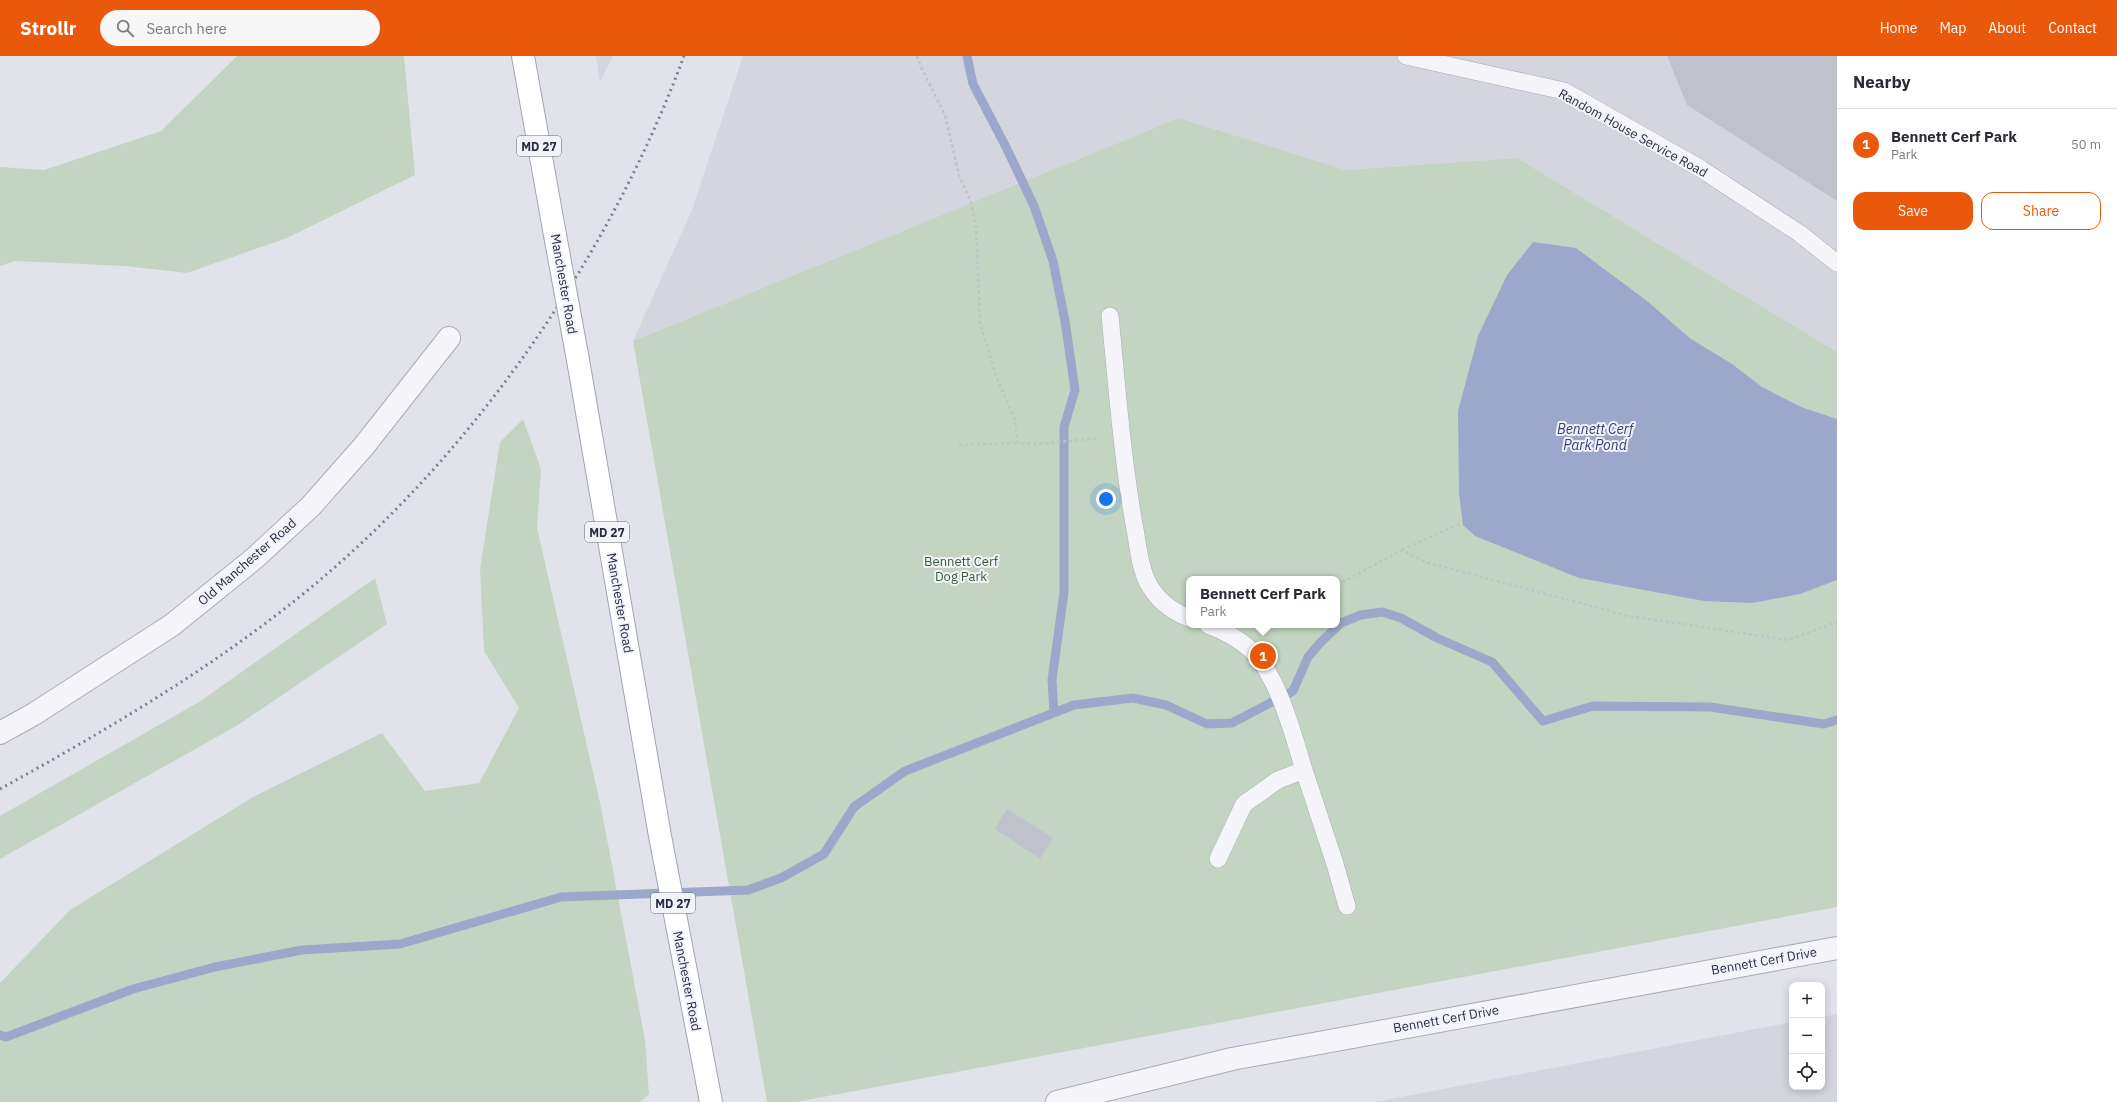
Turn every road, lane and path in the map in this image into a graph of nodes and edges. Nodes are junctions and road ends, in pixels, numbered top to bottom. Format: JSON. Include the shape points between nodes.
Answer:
{"nodes":[{"id":1,"x":523,"y":56,"type":"edge"},
{"id":2,"x":917,"y":56,"type":"edge"},
{"id":3,"x":1406,"y":56,"type":"edge"},
{"id":4,"x":1837,"y":263,"type":"edge"},
{"id":5,"x":1110,"y":316,"type":"dead end"},
{"id":6,"x":448,"y":338,"type":"dead end"},
{"id":7,"x":1122,"y":437,"type":"junction"},
{"id":8,"x":1018,"y":442,"type":"junction"},
{"id":9,"x":959,"y":445,"type":"dead end"},
{"id":10,"x":1461,"y":523,"type":"dead end"},
{"id":11,"x":1402,"y":550,"type":"junction"},
{"id":12,"x":1340,"y":583,"type":"edge"},
{"id":13,"x":1186,"y":616,"type":"edge"},
{"id":14,"x":1837,"y":622,"type":"edge"},
{"id":15,"x":1215,"y":628,"type":"edge"},
{"id":16,"x":0,"y":733,"type":"edge"},
{"id":17,"x":1304,"y":770,"type":"junction"},
{"id":18,"x":1218,"y":859,"type":"dead end"},
{"id":19,"x":1347,"y":906,"type":"dead end"},
{"id":20,"x":1837,"y":948,"type":"edge"},
{"id":21,"x":711,"y":1102,"type":"edge"},
{"id":22,"x":1057,"y":1102,"type":"edge"}],
"edges":[{"from":1,"to":21,"type":"main road","name":"Manchester Road","number":"MD 27","bridge":true,"via":[[660,836]]},
{"from":2,"to":8,"type":"path","via":[[946,115],[959,175],[971,202],[976,228],[980,322],[996,376],[1015,420]]},
{"from":3,"to":4,"type":"lane","name":"Random House Service Road","via":[[1564,91],[1701,169],[1799,233]]},
{"from":5,"to":7,"type":"lane"},
{"from":6,"to":16,"type":"street","name":"Old Manchester Road","via":[[364,446],[311,506],[256,557],[172,626]]},
{"from":7,"to":8,"type":"path","via":[[1038,444]]},
{"from":7,"to":13,"type":"lane","via":[[1126,482],[1147,582],[1156,597]]},
{"from":8,"to":9,"type":"path"},
{"from":10,"to":11,"type":"path"},
{"from":11,"to":12,"type":"path"},
{"from":11,"to":14,"type":"path","via":[[1425,562],[1629,616],[1788,640]]},
{"from":15,"to":17,"type":"lane","via":[[1235,637],[1252,650],[1262,663],[1289,720]]},
{"from":17,"to":18,"type":"lane","via":[[1278,780],[1244,804]]},
{"from":17,"to":19,"type":"lane"},
{"from":20,"to":22,"type":"street","name":"Bennett Cerf Drive","via":[[1232,1058]]}]}
